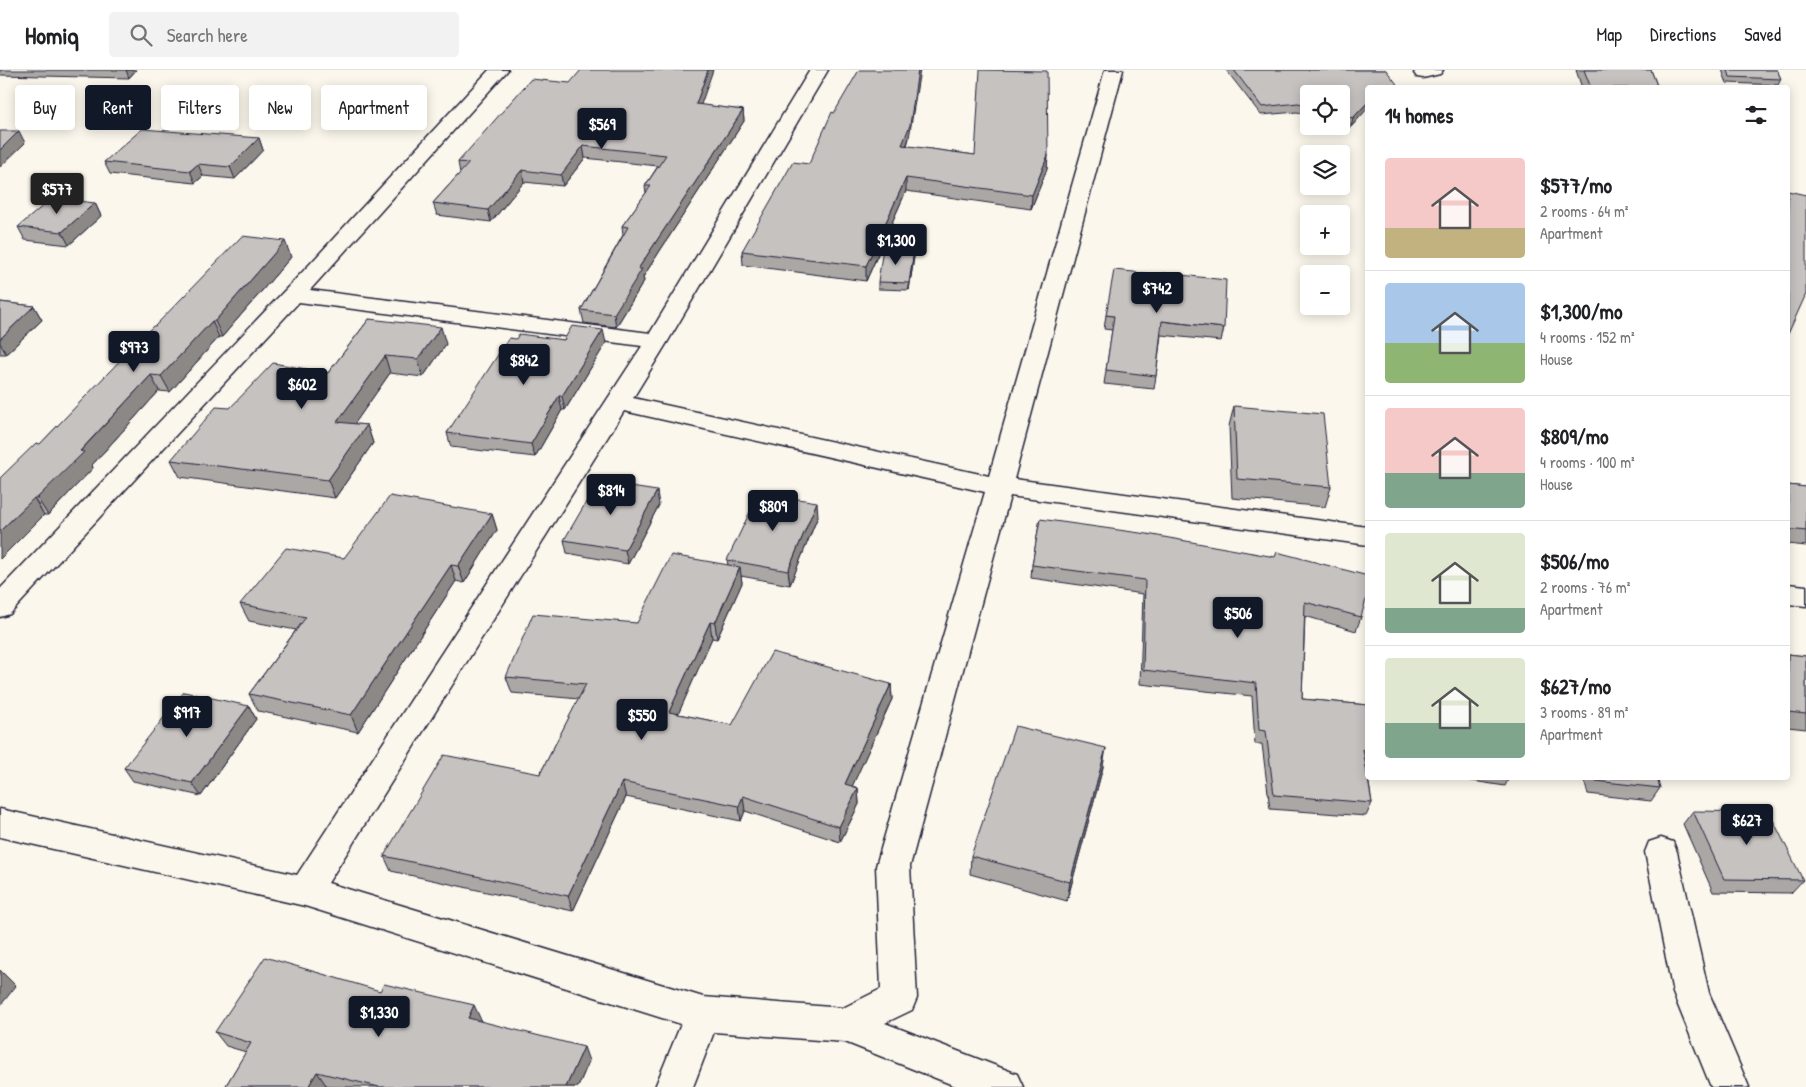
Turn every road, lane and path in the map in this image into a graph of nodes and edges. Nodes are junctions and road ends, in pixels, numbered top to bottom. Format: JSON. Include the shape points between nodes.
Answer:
{"nodes":[{"id":1,"x":499,"y":70,"type":"edge"},
{"id":2,"x":819,"y":70,"type":"edge"},
{"id":3,"x":1114,"y":70,"type":"edge"},
{"id":4,"x":294,"y":295,"type":"junction"},
{"id":5,"x":657,"y":341,"type":"junction"},
{"id":6,"x":617,"y":402,"type":"junction"},
{"id":7,"x":1000,"y":487,"type":"junction"},
{"id":8,"x":1365,"y":536,"type":"edge"},
{"id":9,"x":1790,"y":594,"type":"edge"},
{"id":10,"x":1806,"y":596,"type":"edge"},
{"id":11,"x":0,"y":607,"type":"edge"},
{"id":12,"x":0,"y":823,"type":"edge"},
{"id":13,"x":1661,"y":852,"type":"dead end"},
{"id":14,"x":304,"y":891,"type":"junction"},
{"id":15,"x":703,"y":1014,"type":"junction"},
{"id":16,"x":845,"y":1025,"type":"junction"},
{"id":17,"x":674,"y":1087,"type":"edge"},
{"id":18,"x":1004,"y":1087,"type":"edge"},
{"id":19,"x":1730,"y":1087,"type":"edge"}],
"edges":[{"from":1,"to":4,"type":"street"},
{"from":2,"to":5,"type":"street"},
{"from":3,"to":7,"type":"street"},
{"from":4,"to":5,"type":"street"},
{"from":4,"to":11,"type":"street"},
{"from":5,"to":6,"type":"street"},
{"from":6,"to":7,"type":"street"},
{"from":6,"to":14,"type":"street"},
{"from":7,"to":8,"type":"street"},
{"from":7,"to":16,"type":"street","via":[[893,866],[899,998]]},
{"from":9,"to":10,"type":"street"},
{"from":12,"to":14,"type":"street"},
{"from":13,"to":19,"type":"street","via":[[1690,993]]},
{"from":14,"to":15,"type":"street"},
{"from":15,"to":16,"type":"street"},
{"from":15,"to":17,"type":"street"},
{"from":16,"to":18,"type":"street"}]}
